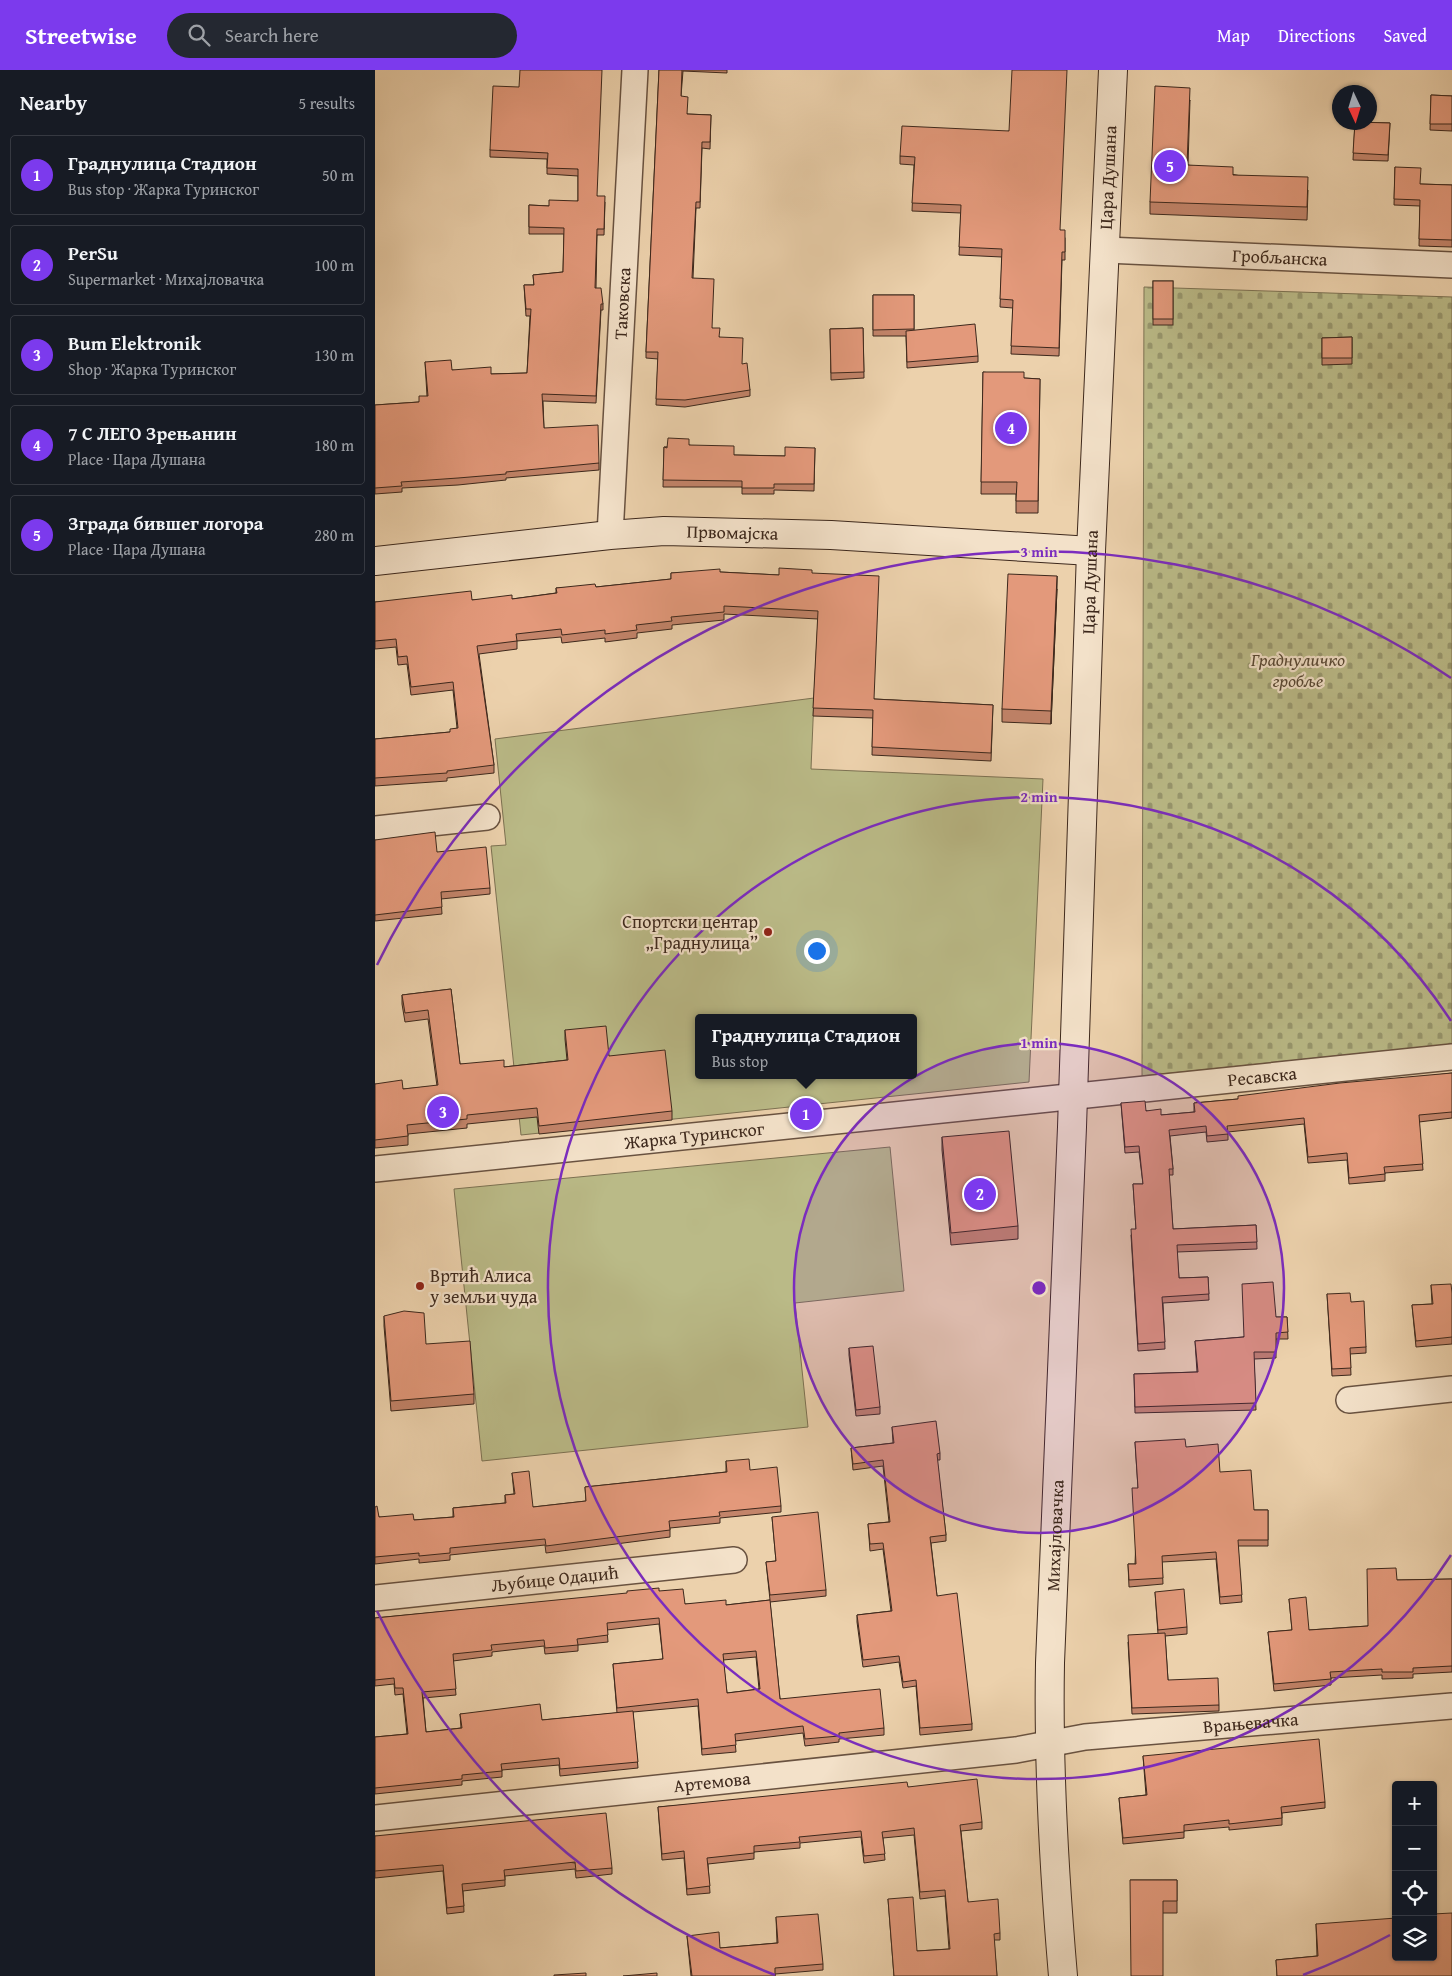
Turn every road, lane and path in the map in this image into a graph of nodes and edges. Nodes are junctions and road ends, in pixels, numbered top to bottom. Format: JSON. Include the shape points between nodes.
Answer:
{"nodes":[{"id":1,"x":635,"y":70,"type":"edge"},
{"id":2,"x":1113,"y":70,"type":"edge"},
{"id":3,"x":1107,"y":250,"type":"junction"},
{"id":4,"x":1452,"y":265,"type":"edge"},
{"id":5,"x":610,"y":535,"type":"junction"},
{"id":6,"x":1091,"y":552,"type":"junction"},
{"id":7,"x":375,"y":562,"type":"edge"},
{"id":8,"x":487,"y":817,"type":"dead end"},
{"id":9,"x":375,"y":829,"type":"edge"},
{"id":10,"x":1452,"y":1058,"type":"edge"},
{"id":11,"x":1073,"y":1095,"type":"junction"},
{"id":12,"x":375,"y":1169,"type":"edge"},
{"id":13,"x":1452,"y":1389,"type":"edge"},
{"id":14,"x":1349,"y":1400,"type":"dead end"},
{"id":15,"x":735,"y":1560,"type":"dead end"},
{"id":16,"x":375,"y":1598,"type":"edge"},
{"id":17,"x":1452,"y":1706,"type":"edge"},
{"id":18,"x":1049,"y":1743,"type":"junction"},
{"id":19,"x":375,"y":1818,"type":"edge"},
{"id":20,"x":1063,"y":1976,"type":"edge"}],
"edges":[{"from":1,"to":5,"type":"street","name":"Таковска"},
{"from":2,"to":3,"type":"street","name":"Цара Душана"},
{"from":3,"to":4,"type":"street","name":"Гробљанска"},
{"from":3,"to":6,"type":"street","name":"Цара Душана"},
{"from":5,"to":6,"type":"street","name":"Првомајска","via":[[664,531],[831,535]]},
{"from":5,"to":7,"type":"street","name":"Првомајска"},
{"from":6,"to":11,"type":"street","name":"Цара Душана"},
{"from":8,"to":9,"type":"street"},
{"from":10,"to":11,"type":"street","name":"Ресавска"},
{"from":11,"to":12,"type":"street","name":"Жарка Туринског"},
{"from":11,"to":18,"type":"street","name":"Михајловачка"},
{"from":13,"to":14,"type":"street"},
{"from":15,"to":16,"type":"street","name":"Љубице Одаџић"},
{"from":17,"to":18,"type":"street","name":"Врањевачка","via":[[1085,1737]]},
{"from":18,"to":19,"type":"street","name":"Артемова","via":[[1006,1751]]},
{"from":18,"to":20,"type":"street","name":"Михајловачка","via":[[1052,1838]]}]}
